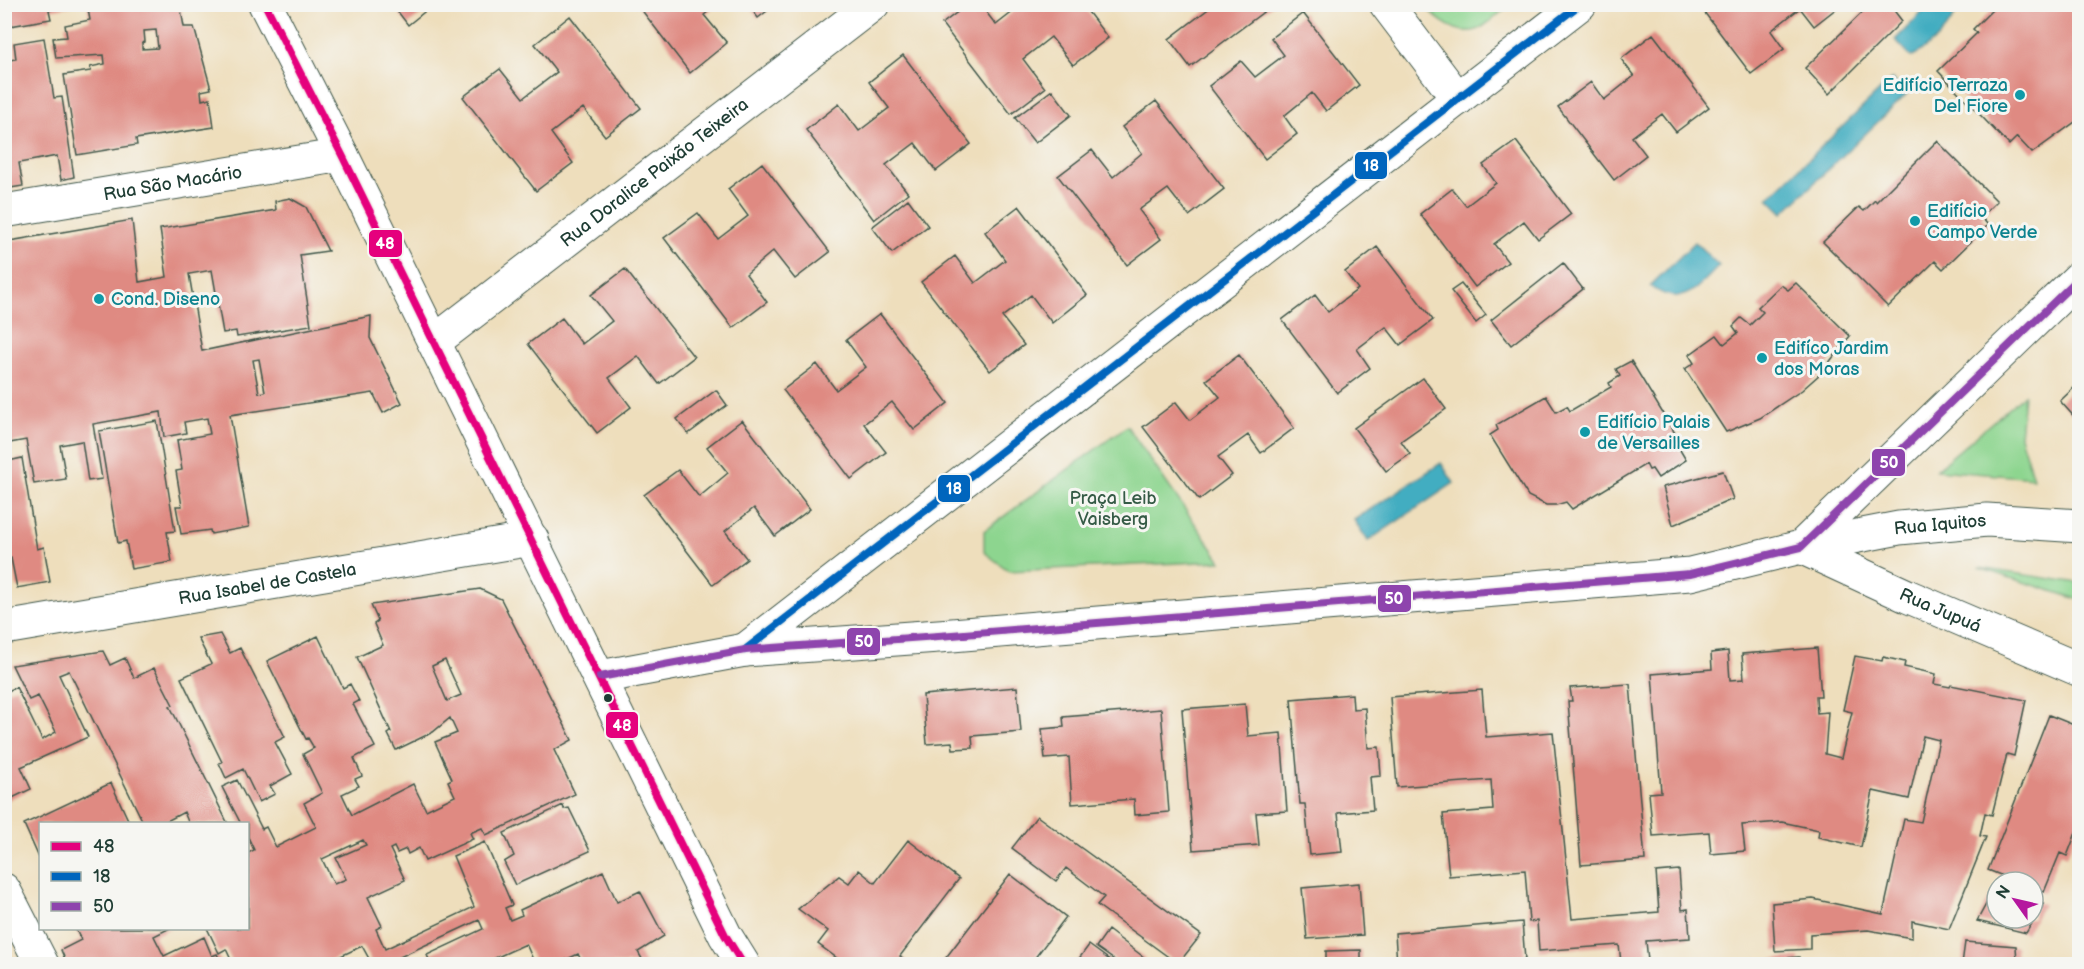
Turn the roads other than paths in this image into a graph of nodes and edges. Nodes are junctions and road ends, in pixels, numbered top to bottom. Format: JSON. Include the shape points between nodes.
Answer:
{"nodes":[{"id":1,"x":265,"y":4,"type":"edge"},
{"id":2,"x":873,"y":4,"type":"edge"},
{"id":3,"x":1386,"y":4,"type":"edge"},
{"id":4,"x":1580,"y":4,"type":"edge"},
{"id":5,"x":1458,"y":99,"type":"junction"},
{"id":6,"x":342,"y":155,"type":"junction"},
{"id":7,"x":4,"y":211,"type":"edge"},
{"id":8,"x":2079,"y":277,"type":"edge"},
{"id":9,"x":434,"y":342,"type":"junction"},
{"id":10,"x":2079,"y":526,"type":"edge"},
{"id":11,"x":532,"y":539,"type":"junction"},
{"id":12,"x":1802,"y":547,"type":"junction"},
{"id":13,"x":4,"y":628,"type":"edge"},
{"id":14,"x":745,"y":650,"type":"junction"},
{"id":15,"x":2079,"y":670,"type":"edge"},
{"id":16,"x":600,"y":677,"type":"junction"},
{"id":17,"x":4,"y":890,"type":"edge"},
{"id":18,"x":42,"y":964,"type":"edge"},
{"id":19,"x":743,"y":964,"type":"edge"}],
"edges":[{"from":1,"to":6,"type":"street"},
{"from":2,"to":9,"type":"street","name":"Rua Doralice Paixão Teixeira"},
{"from":3,"to":5,"type":"street"},
{"from":4,"to":5,"type":"street"},
{"from":5,"to":14,"type":"street"},
{"from":6,"to":7,"type":"street","name":"Rua São Macário"},
{"from":6,"to":9,"type":"street"},
{"from":8,"to":12,"type":"street"},
{"from":9,"to":11,"type":"street"},
{"from":10,"to":12,"type":"street","name":"Rua Iquitos","via":[[1987,520],[1899,528]]},
{"from":11,"to":13,"type":"street","name":"Rua Isabel de Castela"},
{"from":11,"to":16,"type":"street"},
{"from":12,"to":14,"type":"street","name":"Rua Iquitos","via":[[1690,574]]},
{"from":12,"to":15,"type":"street","name":"Rua Jupuá"},
{"from":14,"to":16,"type":"street","name":"Rua Iquitos"},
{"from":16,"to":19,"type":"street"},
{"from":17,"to":18,"type":"street"}]}
